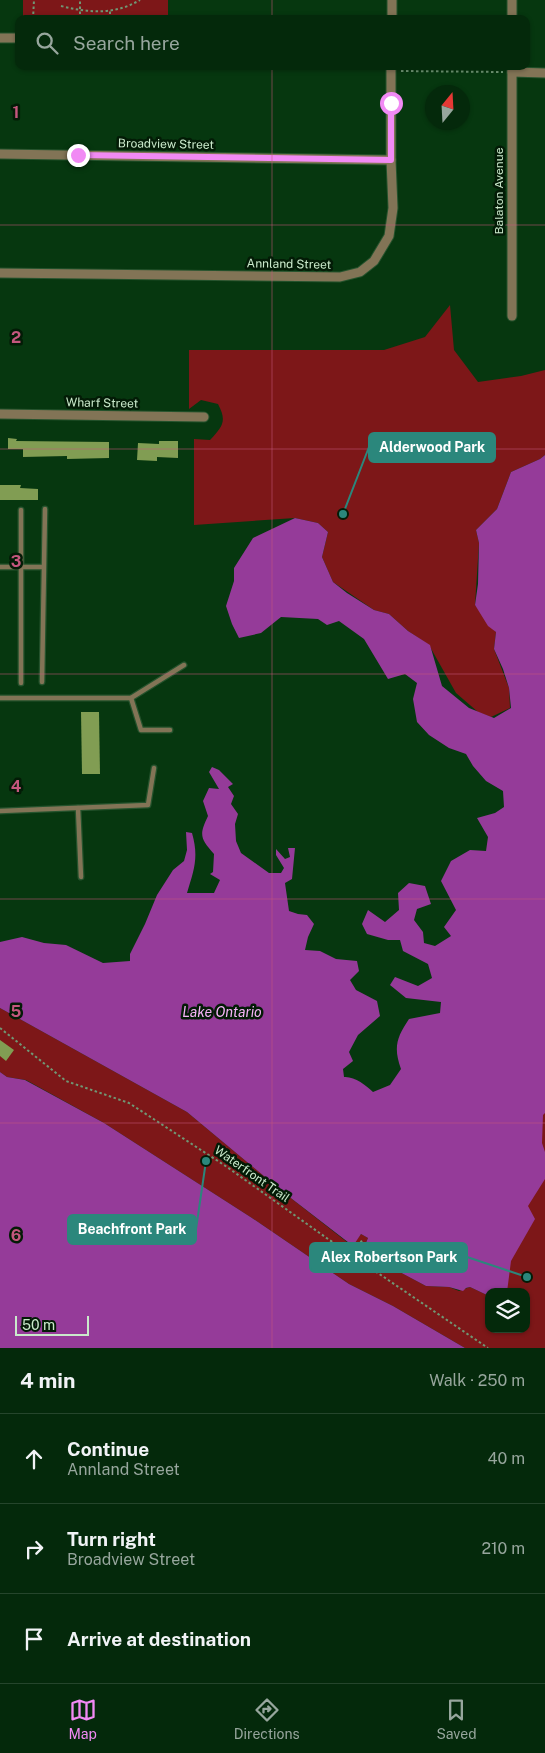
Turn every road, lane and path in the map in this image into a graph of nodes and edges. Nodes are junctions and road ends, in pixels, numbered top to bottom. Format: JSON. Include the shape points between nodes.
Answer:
{"nodes":[{"id":1,"x":34,"y":0,"type":"edge"},
{"id":2,"x":80,"y":0,"type":"edge"},
{"id":3,"x":140,"y":0,"type":"edge"},
{"id":4,"x":392,"y":0,"type":"edge"},
{"id":5,"x":512,"y":0,"type":"edge"},
{"id":6,"x":61,"y":6,"type":"dead end"},
{"id":7,"x":80,"y":10,"type":"junction"},
{"id":8,"x":110,"y":11,"type":"junction"},
{"id":9,"x":33,"y":15,"type":"edge"},
{"id":10,"x":80,"y":15,"type":"edge"},
{"id":11,"x":110,"y":15,"type":"edge"},
{"id":12,"x":392,"y":15,"type":"edge"},
{"id":13,"x":512,"y":15,"type":"edge"},
{"id":14,"x":0,"y":38,"type":"edge"},
{"id":15,"x":15,"y":38,"type":"edge"},
{"id":16,"x":391,"y":70,"type":"edge"},
{"id":17,"x":512,"y":70,"type":"edge"},
{"id":18,"x":520,"y":70,"type":"edge"},
{"id":19,"x":545,"y":73,"type":"edge"},
{"id":20,"x":0,"y":154,"type":"edge"},
{"id":21,"x":391,"y":160,"type":"junction"},
{"id":22,"x":0,"y":273,"type":"edge"},
{"id":23,"x":512,"y":316,"type":"dead end"},
{"id":24,"x":0,"y":414,"type":"edge"},
{"id":25,"x":204,"y":417,"type":"dead end"},
{"id":26,"x":44,"y":509,"type":"dead end"},
{"id":27,"x":21,"y":510,"type":"dead end"},
{"id":28,"x":0,"y":567,"type":"edge"},
{"id":29,"x":21,"y":567,"type":"junction"},
{"id":30,"x":43,"y":567,"type":"junction"},
{"id":31,"x":184,"y":665,"type":"dead end"},
{"id":32,"x":42,"y":682,"type":"dead end"},
{"id":33,"x":21,"y":683,"type":"dead end"},
{"id":34,"x":0,"y":698,"type":"edge"},
{"id":35,"x":131,"y":698,"type":"junction"},
{"id":36,"x":170,"y":730,"type":"dead end"},
{"id":37,"x":154,"y":768,"type":"dead end"},
{"id":38,"x":78,"y":808,"type":"junction"},
{"id":39,"x":0,"y":812,"type":"edge"},
{"id":40,"x":81,"y":877,"type":"dead end"},
{"id":41,"x":0,"y":1028,"type":"edge"},
{"id":42,"x":363,"y":1238,"type":"dead end"},
{"id":43,"x":352,"y":1255,"type":"junction"},
{"id":44,"x":488,"y":1348,"type":"edge"}],
"edges":[{"from":1,"to":9,"type":"path"},
{"from":2,"to":7,"type":"path"},
{"from":3,"to":8,"type":"path"},
{"from":4,"to":12,"type":"street"},
{"from":5,"to":13,"type":"street"},
{"from":6,"to":7,"type":"path"},
{"from":7,"to":8,"type":"path"},
{"from":7,"to":10,"type":"path"},
{"from":8,"to":11,"type":"path"},
{"from":14,"to":15,"type":"street"},
{"from":16,"to":21,"type":"street","name":"Annland Street"},
{"from":17,"to":23,"type":"street","name":"Balaton Avenue"},
{"from":18,"to":19,"type":"street"},
{"from":20,"to":21,"type":"street","name":"Broadview Street"},
{"from":21,"to":22,"type":"street","name":"Annland Street","via":[[393,208],[389,236],[374,261],[360,272],[340,277]]},
{"from":24,"to":25,"type":"street","name":"Wharf Street"},
{"from":26,"to":30,"type":"lane"},
{"from":27,"to":29,"type":"lane"},
{"from":28,"to":29,"type":"lane"},
{"from":29,"to":30,"type":"lane"},
{"from":29,"to":33,"type":"lane"},
{"from":30,"to":32,"type":"lane"},
{"from":31,"to":35,"type":"lane"},
{"from":34,"to":35,"type":"lane"},
{"from":35,"to":36,"type":"lane","via":[[141,730]]},
{"from":37,"to":38,"type":"lane","via":[[148,805]]},
{"from":38,"to":39,"type":"lane"},
{"from":38,"to":40,"type":"lane"},
{"from":41,"to":43,"type":"path","name":"Waterfront Trail","via":[[59,1076],[133,1106]]},
{"from":42,"to":43,"type":"path"},
{"from":43,"to":44,"type":"path","name":"Waterfront Trail"}]}
